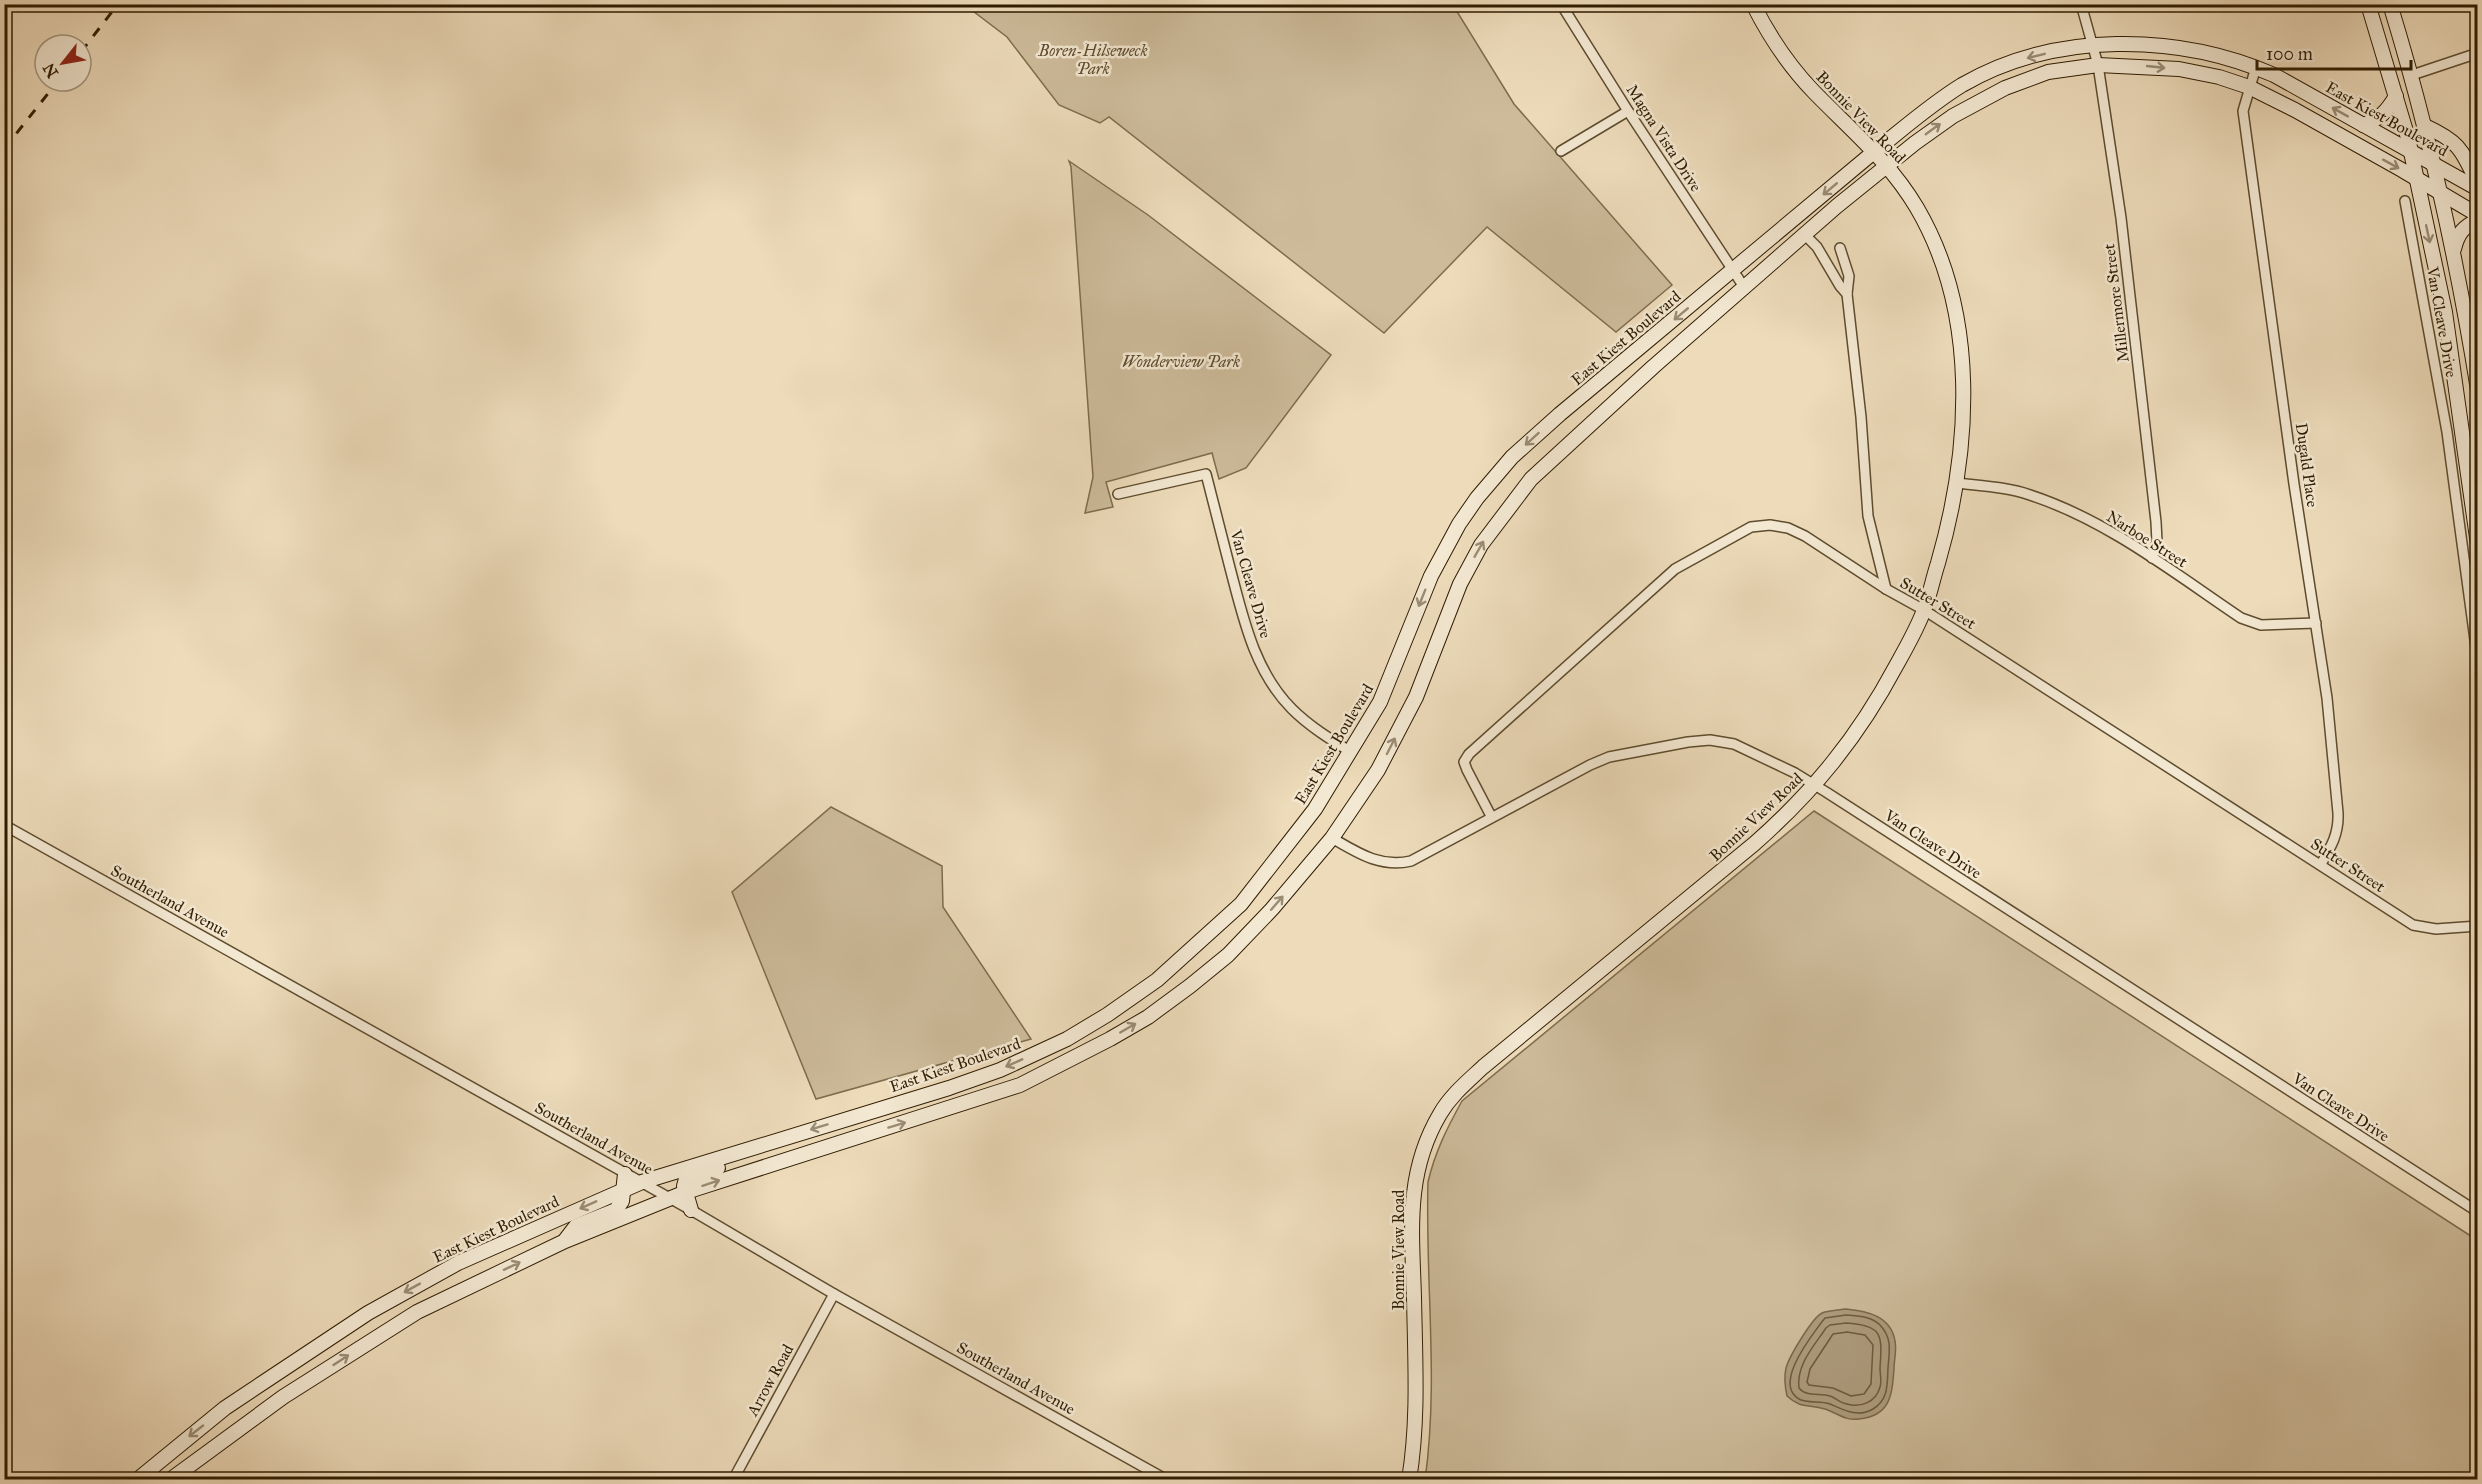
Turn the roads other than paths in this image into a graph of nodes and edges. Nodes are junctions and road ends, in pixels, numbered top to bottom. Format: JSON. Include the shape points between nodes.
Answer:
{"nodes":[{"id":1,"x":1561,"y":4,"type":"edge"},
{"id":2,"x":2081,"y":4,"type":"edge"},
{"id":3,"x":2368,"y":4,"type":"edge"},
{"id":4,"x":2390,"y":4,"type":"edge"},
{"id":5,"x":1755,"y":5,"type":"edge"},
{"id":6,"x":2093,"y":45,"type":"junction"},
{"id":7,"x":2478,"y":53,"type":"edge"},
{"id":8,"x":2098,"y":65,"type":"junction"},
{"id":9,"x":2256,"y":67,"type":"junction"},
{"id":10,"x":2412,"y":75,"type":"junction"},
{"id":11,"x":2249,"y":87,"type":"junction"},
{"id":12,"x":2396,"y":96,"type":"junction"},
{"id":13,"x":1628,"y":111,"type":"junction"},
{"id":14,"x":2363,"y":124,"type":"junction"},
{"id":15,"x":2426,"y":126,"type":"junction"},
{"id":16,"x":2410,"y":150,"type":"junction"},
{"id":17,"x":1561,"y":151,"type":"dead end"},
{"id":18,"x":1875,"y":151,"type":"junction"},
{"id":19,"x":1887,"y":165,"type":"junction"},
{"id":20,"x":2434,"y":165,"type":"junction"},
{"id":21,"x":2415,"y":177,"type":"junction"},
{"id":22,"x":2478,"y":184,"type":"edge"},
{"id":23,"x":2478,"y":189,"type":"edge"},
{"id":24,"x":2441,"y":193,"type":"junction"},
{"id":25,"x":2405,"y":201,"type":"dead end"},
{"id":26,"x":2478,"y":215,"type":"edge"},
{"id":27,"x":2478,"y":220,"type":"edge"},
{"id":28,"x":1805,"y":235,"type":"junction"},
{"id":29,"x":1840,"y":248,"type":"dead end"},
{"id":30,"x":2453,"y":254,"type":"junction"},
{"id":31,"x":1733,"y":270,"type":"junction"},
{"id":32,"x":1744,"y":287,"type":"junction"},
{"id":33,"x":1847,"y":294,"type":"junction"},
{"id":34,"x":2478,"y":390,"type":"edge"},
{"id":35,"x":1957,"y":483,"type":"junction"},
{"id":36,"x":1118,"y":494,"type":"dead end"},
{"id":37,"x":2478,"y":545,"type":"edge"},
{"id":38,"x":2152,"y":558,"type":"junction"},
{"id":39,"x":1886,"y":589,"type":"junction"},
{"id":40,"x":1924,"y":610,"type":"junction"},
{"id":41,"x":2316,"y":623,"type":"junction"},
{"id":42,"x":2478,"y":662,"type":"edge"},
{"id":43,"x":1351,"y":752,"type":"junction"},
{"id":44,"x":1815,"y":786,"type":"junction"},
{"id":45,"x":1491,"y":816,"type":"junction"},
{"id":46,"x":4,"y":825,"type":"edge"},
{"id":47,"x":1332,"y":838,"type":"junction"},
{"id":48,"x":2321,"y":864,"type":"junction"},
{"id":49,"x":2478,"y":926,"type":"edge"},
{"id":50,"x":1067,"y":1039,"type":"junction"},
{"id":51,"x":1077,"y":1057,"type":"junction"},
{"id":52,"x":748,"y":1149,"type":"junction"},
{"id":53,"x":625,"y":1174,"type":"junction"},
{"id":54,"x":642,"y":1182,"type":"junction"},
{"id":55,"x":624,"y":1189,"type":"junction"},
{"id":56,"x":686,"y":1192,"type":"junction"},
{"id":57,"x":670,"y":1198,"type":"junction"},
{"id":58,"x":691,"y":1210,"type":"junction"},
{"id":59,"x":2478,"y":1212,"type":"edge"},
{"id":60,"x":565,"y":1241,"type":"junction"},
{"id":61,"x":834,"y":1294,"type":"junction"},
{"id":62,"x":292,"y":1363,"type":"junction"},
{"id":63,"x":306,"y":1382,"type":"junction"},
{"id":64,"x":225,"y":1408,"type":"junction"},
{"id":65,"x":240,"y":1427,"type":"junction"},
{"id":66,"x":168,"y":1453,"type":"junction"},
{"id":67,"x":176,"y":1475,"type":"edge"},
{"id":68,"x":137,"y":1479,"type":"edge"},
{"id":69,"x":733,"y":1479,"type":"edge"},
{"id":70,"x":1167,"y":1479,"type":"edge"},
{"id":71,"x":1409,"y":1479,"type":"edge"}],
"edges":[{"from":1,"to":13,"type":"street","name":"Magna Vista Drive"},
{"from":2,"to":6,"type":"street","name":"Millermore Street"},
{"from":3,"to":12,"type":"main road"},
{"from":4,"to":10,"type":"main road"},
{"from":5,"to":18,"type":"main road","name":"Bonnie View Road","via":[[1778,48],[1801,77]]},
{"from":6,"to":8,"type":"street","name":"Millermore Street"},
{"from":6,"to":9,"type":"main road","name":"East Kiest Boulevard","via":[[2170,47]]},
{"from":6,"to":18,"type":"main road","name":"East Kiest Boulevard","one_way":true,"via":[[2038,54],[1983,75],[1947,95]]},
{"from":7,"to":10,"type":"street"},
{"from":8,"to":11,"type":"main road","one_way":true,"via":[[2179,69]]},
{"from":19,"to":8,"type":"main road","one_way":true,"via":[[1935,128],[2005,88],[2048,72]]},
{"from":8,"to":38,"type":"street","name":"Millermore Street","via":[[2121,218],[2157,522]]},
{"from":9,"to":11,"type":"street","name":"Dugald Place"},
{"from":14,"to":9,"type":"main road","name":"East Kiest Boulevard","one_way":true},
{"from":10,"to":15,"type":"main road"},
{"from":11,"to":21,"type":"main road","one_way":true},
{"from":11,"to":41,"type":"street","name":"Dugald Place","via":[[2243,111]]},
{"from":12,"to":14,"type":"main road","via":[[2382,116]]},
{"from":12,"to":16,"type":"main road"},
{"from":13,"to":17,"type":"street"},
{"from":13,"to":31,"type":"street","name":"Magna Vista Drive"},
{"from":14,"to":16,"type":"main road","name":"East Kiest Boulevard"},
{"from":15,"to":20,"type":"main road"},
{"from":15,"to":22,"type":"main road","via":[[2452,139]]},
{"from":16,"to":20,"type":"main road","name":"East Kiest Boulevard"},
{"from":16,"to":21,"type":"main road"},
{"from":18,"to":19,"type":"main road","name":"Bonnie View Road"},
{"from":18,"to":31,"type":"main road","name":"East Kiest Boulevard","one_way":true},
{"from":19,"to":28,"type":"main road"},
{"from":19,"to":35,"type":"main road","name":"Bonnie View Road","via":[[1922,219],[1951,294],[1963,376]]},
{"from":20,"to":23,"type":"main road","name":"East Kiest Boulevard"},
{"from":20,"to":24,"type":"main road"},
{"from":21,"to":24,"type":"main road"},
{"from":21,"to":37,"type":"main road","one_way":true,"via":[[2445,312]]},
{"from":24,"to":26,"type":"main road"},
{"from":24,"to":30,"type":"main road"},
{"from":25,"to":42,"type":"street","name":"Van Cleave Drive","via":[[2447,432]]},
{"from":27,"to":30,"type":"main road","via":[[2460,231]]},
{"from":28,"to":32,"type":"main road"},
{"from":28,"to":33,"type":"street"},
{"from":29,"to":33,"type":"street","via":[[1849,276]]},
{"from":30,"to":34,"type":"main road"},
{"from":31,"to":32,"type":"street","name":"Magna Vista Drive"},
{"from":31,"to":43,"type":"main road","name":"East Kiest Boulevard","one_way":true,"via":[[1512,457],[1477,498],[1458,524],[1431,576],[1380,702]]},
{"from":47,"to":32,"type":"main road","one_way":true,"via":[[1378,770],[1416,697],[1460,584],[1503,514],[1552,459]]},
{"from":33,"to":39,"type":"street","via":[[1869,516]]},
{"from":35,"to":38,"type":"street","name":"Narboe Street","via":[[1996,487],[2058,505],[2105,528]]},
{"from":35,"to":40,"type":"main road","name":"Bonnie View Road","via":[[1950,524]]},
{"from":36,"to":43,"type":"street","name":"Van Cleave Drive","via":[[1206,474],[1254,651],[1290,707],[1312,727]]},
{"from":38,"to":41,"type":"street","name":"Narboe Street","via":[[2241,618],[2262,625]]},
{"from":39,"to":40,"type":"street","name":"Sutter Street"},
{"from":39,"to":45,"type":"street","name":"Sutter Street","via":[[1805,536],[1770,525],[1751,527],[1690,558],[1469,754],[1464,762]]},
{"from":40,"to":44,"type":"main road","name":"Bonnie View Road","via":[[1862,724]]},
{"from":40,"to":48,"type":"street","name":"Sutter Street"},
{"from":41,"to":48,"type":"street","name":"Dugald Place","via":[[2338,813],[2334,841]]},
{"from":43,"to":50,"type":"main road","name":"East Kiest Boulevard","via":[[1315,809],[1241,904],[1157,980]]},
{"from":44,"to":45,"type":"street","name":"Van Cleave Drive","via":[[1734,744],[1688,742],[1609,757]]},
{"from":44,"to":59,"type":"street","name":"Van Cleave Drive"},
{"from":44,"to":71,"type":"main road","name":"Bonnie View Road","via":[[1754,844],[1483,1067],[1440,1113],[1421,1155],[1411,1207],[1416,1403]]},
{"from":45,"to":47,"type":"street","name":"Van Cleave Drive","via":[[1411,861],[1398,864],[1366,858]]},
{"from":46,"to":53,"type":"street","name":"Southerland Avenue"},
{"from":51,"to":47,"type":"main road","one_way":true,"via":[[1148,1017],[1227,955]]},
{"from":48,"to":49,"type":"street","name":"Sutter Street","via":[[2413,925],[2436,929]]},
{"from":50,"to":51,"type":"main road"},
{"from":50,"to":52,"type":"main road","name":"East Kiest Boulevard","one_way":true,"via":[[949,1088]]},
{"from":56,"to":51,"type":"main road","one_way":true,"via":[[1020,1085]]},
{"from":52,"to":54,"type":"main road","name":"East Kiest Boulevard"},
{"from":52,"to":56,"type":"main road","via":[[728,1164],[686,1179]]},
{"from":53,"to":54,"type":"street","name":"Southerland Avenue"},
{"from":53,"to":55,"type":"main road"},
{"from":54,"to":55,"type":"main road","name":"East Kiest Boulevard"},
{"from":54,"to":57,"type":"street","name":"Southerland Avenue"},
{"from":55,"to":60,"type":"main road","via":[[616,1210],[576,1226]]},
{"from":55,"to":62,"type":"main road","name":"East Kiest Boulevard","one_way":true,"via":[[458,1263],[368,1313]]},
{"from":56,"to":57,"type":"main road"},
{"from":56,"to":58,"type":"main road"},
{"from":57,"to":58,"type":"street","name":"Southerland Avenue"},
{"from":57,"to":60,"type":"main road"},
{"from":58,"to":61,"type":"street","name":"Southerland Avenue"},
{"from":63,"to":60,"type":"main road","one_way":true,"via":[[417,1311]]},
{"from":61,"to":69,"type":"street","name":"Arrow Road"},
{"from":61,"to":70,"type":"street","name":"Southerland Avenue"},
{"from":62,"to":63,"type":"main road"},
{"from":62,"to":64,"type":"main road","name":"East Kiest Boulevard"},
{"from":63,"to":65,"type":"main road"},
{"from":64,"to":65,"type":"main road"},
{"from":64,"to":66,"type":"main road","name":"East Kiest Boulevard","one_way":true},
{"from":65,"to":67,"type":"main road"},
{"from":66,"to":67,"type":"main road"},
{"from":66,"to":68,"type":"main road","name":"East Kiest Boulevard"}]}
